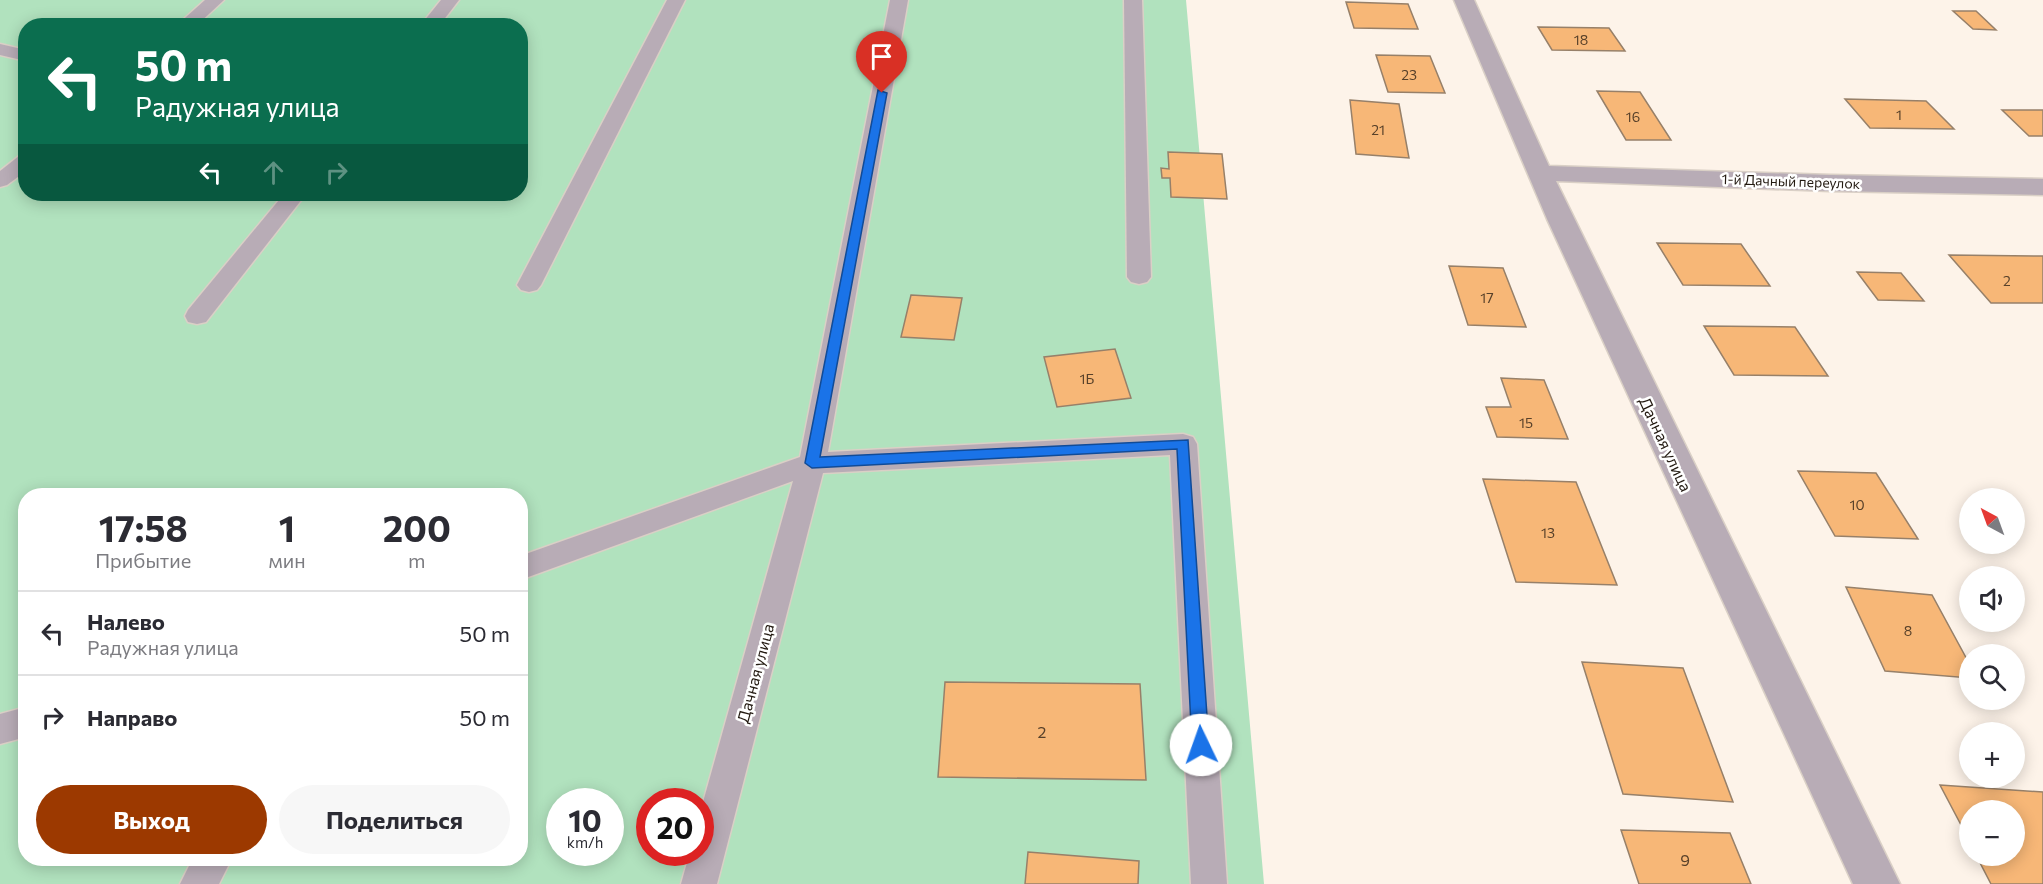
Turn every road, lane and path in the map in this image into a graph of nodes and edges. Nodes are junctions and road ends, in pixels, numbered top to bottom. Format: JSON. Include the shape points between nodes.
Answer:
{"nodes":[{"id":1,"x":215,"y":0,"type":"edge"},
{"id":2,"x":450,"y":0,"type":"edge"},
{"id":3,"x":676,"y":0,"type":"edge"},
{"id":4,"x":899,"y":0,"type":"edge"},
{"id":5,"x":1133,"y":0,"type":"edge"},
{"id":6,"x":1464,"y":0,"type":"edge"},
{"id":7,"x":194,"y":18,"type":"edge"},
{"id":8,"x":435,"y":18,"type":"edge"},
{"id":9,"x":0,"y":49,"type":"edge"},
{"id":10,"x":18,"y":54,"type":"edge"},
{"id":11,"x":18,"y":166,"type":"edge"},
{"id":12,"x":1540,"y":173,"type":"junction"},
{"id":13,"x":0,"y":181,"type":"edge"},
{"id":14,"x":2043,"y":187,"type":"edge"},
{"id":15,"x":289,"y":201,"type":"edge"},
{"id":16,"x":1139,"y":277,"type":"dead end"},
{"id":17,"x":529,"y":285,"type":"dead end"},
{"id":18,"x":197,"y":316,"type":"dead end"},
{"id":19,"x":812,"y":463,"type":"junction"},
{"id":20,"x":528,"y":564,"type":"edge"},
{"id":21,"x":18,"y":724,"type":"edge"},
{"id":22,"x":0,"y":729,"type":"edge"},
{"id":23,"x":209,"y":866,"type":"edge"},
{"id":24,"x":198,"y":884,"type":"edge"},
{"id":25,"x":699,"y":884,"type":"edge"},
{"id":26,"x":1209,"y":884,"type":"edge"},
{"id":27,"x":1877,"y":884,"type":"edge"}],
"edges":[{"from":1,"to":7,"type":"lane"},
{"from":2,"to":8,"type":"lane"},
{"from":3,"to":17,"type":"lane"},
{"from":4,"to":19,"type":"lane","name":"Дачная улица"},
{"from":5,"to":16,"type":"lane"},
{"from":6,"to":12,"type":"street","name":"Дачная улица"},
{"from":9,"to":10,"type":"lane"},
{"from":11,"to":13,"type":"lane"},
{"from":12,"to":14,"type":"street","name":"1-й Дачный переулок"},
{"from":12,"to":27,"type":"street","name":"Дачная улица"},
{"from":15,"to":18,"type":"lane"},
{"from":19,"to":20,"type":"lane"},
{"from":19,"to":25,"type":"lane","name":"Дачная улица"},
{"from":19,"to":26,"type":"lane","via":[[1183,444]]},
{"from":21,"to":22,"type":"lane"},
{"from":23,"to":24,"type":"lane"}]}
